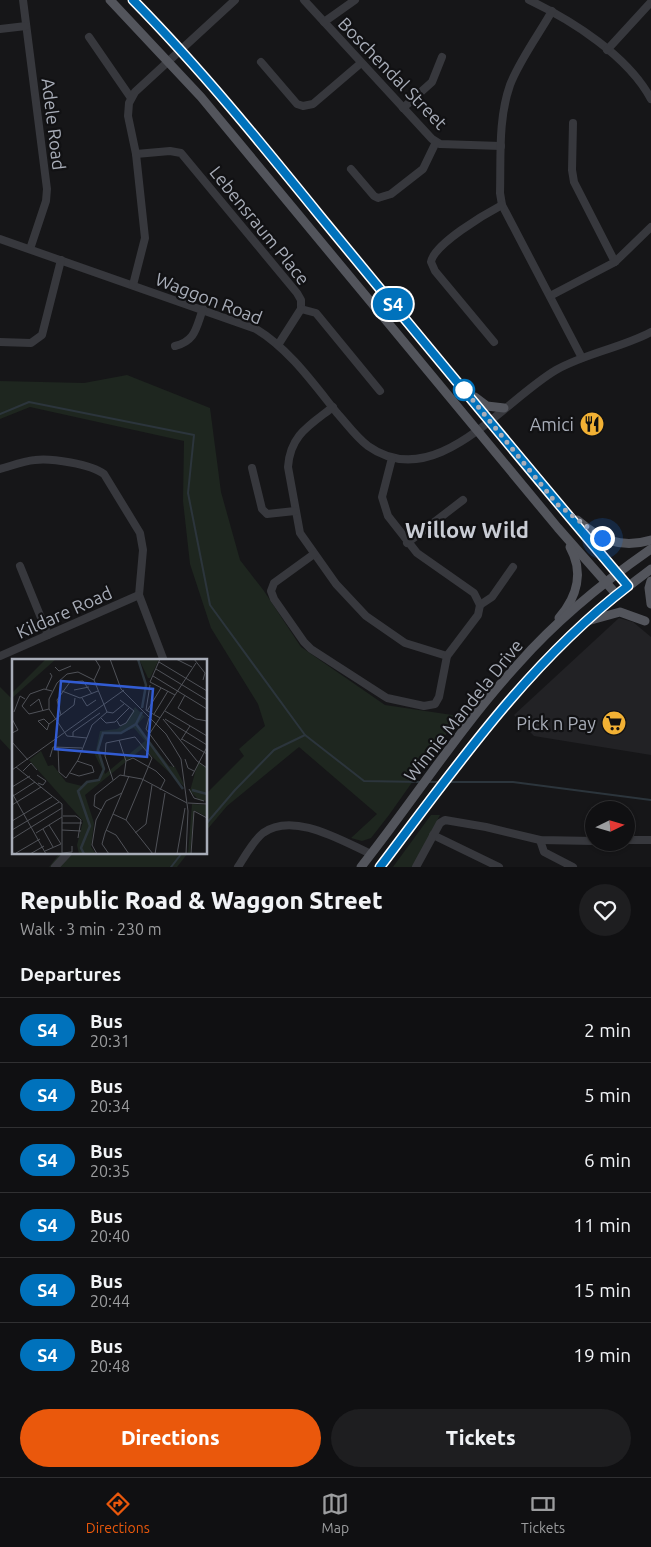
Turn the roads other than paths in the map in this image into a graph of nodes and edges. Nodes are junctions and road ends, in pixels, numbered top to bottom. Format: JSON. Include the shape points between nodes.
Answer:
{"nodes":[{"id":1,"x":22,"y":0,"type":"edge"},
{"id":2,"x":110,"y":0,"type":"edge"},
{"id":3,"x":133,"y":0,"type":"edge"},
{"id":4,"x":235,"y":0,"type":"edge"},
{"id":5,"x":304,"y":0,"type":"edge"},
{"id":6,"x":355,"y":0,"type":"edge"},
{"id":7,"x":529,"y":0,"type":"edge"},
{"id":8,"x":651,"y":2,"type":"edge"},
{"id":9,"x":552,"y":11,"type":"junction"},
{"id":10,"x":324,"y":22,"type":"junction"},
{"id":11,"x":26,"y":26,"type":"junction"},
{"id":12,"x":0,"y":28,"type":"edge"},
{"id":13,"x":89,"y":37,"type":"dead end"},
{"id":14,"x":180,"y":50,"type":"junction"},
{"id":15,"x":607,"y":50,"type":"junction"},
{"id":16,"x":442,"y":57,"type":"dead end"},
{"id":17,"x":169,"y":61,"type":"junction"},
{"id":18,"x":261,"y":62,"type":"dead end"},
{"id":19,"x":361,"y":63,"type":"junction"},
{"id":20,"x":131,"y":98,"type":"junction"},
{"id":21,"x":651,"y":100,"type":"edge"},
{"id":22,"x":403,"y":108,"type":"junction"},
{"id":23,"x":572,"y":123,"type":"dead end"},
{"id":24,"x":436,"y":142,"type":"junction"},
{"id":25,"x":501,"y":146,"type":"junction"},
{"id":26,"x":136,"y":154,"type":"junction"},
{"id":27,"x":351,"y":170,"type":"dead end"},
{"id":28,"x":502,"y":205,"type":"junction"},
{"id":29,"x":651,"y":226,"type":"edge"},
{"id":30,"x":0,"y":239,"type":"edge"},
{"id":31,"x":30,"y":249,"type":"junction"},
{"id":32,"x":61,"y":260,"type":"junction"},
{"id":33,"x":615,"y":262,"type":"junction"},
{"id":34,"x":133,"y":285,"type":"junction"},
{"id":35,"x":550,"y":296,"type":"junction"},
{"id":36,"x":203,"y":309,"type":"junction"},
{"id":37,"x":301,"y":309,"type":"junction"},
{"id":38,"x":651,"y":332,"type":"edge"},
{"id":39,"x":0,"y":342,"type":"edge"},
{"id":40,"x":494,"y":342,"type":"dead end"},
{"id":41,"x":278,"y":345,"type":"junction"},
{"id":42,"x":175,"y":346,"type":"dead end"},
{"id":43,"x":582,"y":358,"type":"junction"},
{"id":44,"x":453,"y":376,"type":"junction"},
{"id":45,"x":380,"y":391,"type":"dead end"},
{"id":46,"x":333,"y":407,"type":"junction"},
{"id":47,"x":504,"y":408,"type":"junction"},
{"id":48,"x":489,"y":420,"type":"junction"},
{"id":49,"x":476,"y":429,"type":"junction"},
{"id":50,"x":392,"y":458,"type":"junction"},
{"id":51,"x":252,"y":468,"type":"dead end"},
{"id":52,"x":0,"y":469,"type":"edge"},
{"id":53,"x":462,"y":500,"type":"dead end"},
{"id":54,"x":557,"y":504,"type":"junction"},
{"id":55,"x":295,"y":511,"type":"junction"},
{"id":56,"x":558,"y":528,"type":"junction"},
{"id":57,"x":651,"y":540,"type":"edge"},
{"id":58,"x":407,"y":542,"type":"junction"},
{"id":59,"x":651,"y":549,"type":"edge"},
{"id":60,"x":314,"y":554,"type":"junction"},
{"id":61,"x":20,"y":566,"type":"dead end"},
{"id":62,"x":513,"y":567,"type":"dead end"},
{"id":63,"x":651,"y":569,"type":"edge"},
{"id":64,"x":617,"y":573,"type":"junction"},
{"id":65,"x":651,"y":581,"type":"edge"},
{"id":66,"x":606,"y":583,"type":"junction"},
{"id":67,"x":628,"y":586,"type":"junction"},
{"id":68,"x":139,"y":595,"type":"junction"},
{"id":69,"x":617,"y":595,"type":"junction"},
{"id":70,"x":651,"y":604,"type":"edge"},
{"id":71,"x":480,"y":605,"type":"junction"},
{"id":72,"x":645,"y":621,"type":"dead end"},
{"id":73,"x":584,"y":622,"type":"junction"},
{"id":74,"x":48,"y":635,"type":"junction"},
{"id":75,"x":542,"y":639,"type":"junction"},
{"id":76,"x":0,"y":656,"type":"edge"},
{"id":77,"x":447,"y":656,"type":"junction"},
{"id":78,"x":163,"y":659,"type":"edge"},
{"id":79,"x":432,"y":835,"type":"junction"},
{"id":80,"x":540,"y":840,"type":"junction"},
{"id":81,"x":635,"y":840,"type":"edge"},
{"id":82,"x":651,"y":840,"type":"edge"},
{"id":83,"x":585,"y":841,"type":"edge"},
{"id":84,"x":67,"y":854,"type":"edge"},
{"id":85,"x":371,"y":854,"type":"junction"},
{"id":86,"x":55,"y":867,"type":"edge"},
{"id":87,"x":238,"y":867,"type":"edge"},
{"id":88,"x":361,"y":867,"type":"edge"},
{"id":89,"x":380,"y":867,"type":"edge"},
{"id":90,"x":416,"y":867,"type":"edge"},
{"id":91,"x":499,"y":867,"type":"edge"},
{"id":92,"x":573,"y":867,"type":"edge"}],
"edges":[{"from":1,"to":11,"type":"street","name":"Adele Road"},
{"from":2,"to":17,"type":"main road"},
{"from":3,"to":14,"type":"main road"},
{"from":4,"to":14,"type":"street"},
{"from":5,"to":10,"type":"street","name":"Boschendal Street"},
{"from":6,"to":10,"type":"street"},
{"from":7,"to":9,"type":"street"},
{"from":8,"to":15,"type":"street"},
{"from":9,"to":15,"type":"street","via":[[582,28]]},
{"from":9,"to":25,"type":"street","via":[[511,84],[503,115]]},
{"from":10,"to":19,"type":"street","name":"Boschendal Street"},
{"from":11,"to":12,"type":"street"},
{"from":11,"to":31,"type":"street","name":"Adele Road","via":[[47,189],[46,202]]},
{"from":13,"to":20,"type":"street"},
{"from":14,"to":17,"type":"street"},
{"from":14,"to":44,"type":"main road"},
{"from":15,"to":21,"type":"street","via":[[641,81]]},
{"from":16,"to":22,"type":"street","via":[[432,82]]},
{"from":17,"to":20,"type":"street"},
{"from":17,"to":49,"type":"main road"},
{"from":18,"to":19,"type":"street","via":[[297,104],[306,106],[313,104]]},
{"from":19,"to":22,"type":"street","name":"Boschendal Street"},
{"from":20,"to":26,"type":"street","via":[[128,116]]},
{"from":22,"to":24,"type":"street","name":"Boschendal Street"},
{"from":23,"to":33,"type":"street","via":[[574,182]]},
{"from":24,"to":25,"type":"street","name":"Boschendal Street"},
{"from":24,"to":27,"type":"street","via":[[423,169],[384,197],[374,196]]},
{"from":25,"to":28,"type":"street"},
{"from":26,"to":34,"type":"street","via":[[145,244]]},
{"from":26,"to":37,"type":"street","name":"Lebensraum Place","via":[[170,150],[181,153],[297,293]]},
{"from":28,"to":35,"type":"street"},
{"from":28,"to":40,"type":"street","via":[[483,215],[435,252],[431,262]]},
{"from":29,"to":33,"type":"street"},
{"from":30,"to":31,"type":"street","name":"Waggon Road"},
{"from":31,"to":32,"type":"street","name":"Waggon Road"},
{"from":32,"to":34,"type":"street","name":"Waggon Road"},
{"from":32,"to":39,"type":"street","via":[[42,334],[31,344]]},
{"from":33,"to":35,"type":"street"},
{"from":34,"to":36,"type":"street","name":"Waggon Road"},
{"from":35,"to":43,"type":"street"},
{"from":36,"to":41,"type":"street","name":"Waggon Road","via":[[256,329]]},
{"from":36,"to":42,"type":"street","via":[[191,338],[185,344]]},
{"from":37,"to":41,"type":"street"},
{"from":37,"to":45,"type":"street","name":"Lebensraum Place","via":[[316,313]]},
{"from":38,"to":43,"type":"street","name":"Waggon Road"},
{"from":41,"to":46,"type":"street","name":"Waggon Road"},
{"from":43,"to":47,"type":"street","name":"Waggon Road","via":[[547,376]]},
{"from":44,"to":47,"type":"main road","via":[[484,405]]},
{"from":44,"to":48,"type":"main road"},
{"from":46,"to":50,"type":"street","name":"Waggon Road","via":[[367,445]]},
{"from":46,"to":55,"type":"street","via":[[304,430],[291,448],[288,466]]},
{"from":47,"to":48,"type":"street","name":"Waggon Road"},
{"from":48,"to":49,"type":"street","name":"Waggon Road"},
{"from":48,"to":54,"type":"main road"},
{"from":49,"to":50,"type":"street","name":"Waggon Road","via":[[434,456],[418,460]]},
{"from":49,"to":56,"type":"main road"},
{"from":50,"to":58,"type":"street","via":[[383,503],[388,516]]},
{"from":51,"to":55,"type":"street","via":[[264,512]]},
{"from":52,"to":68,"type":"street","via":[[41,459],[100,470],[140,533],[143,558]]},
{"from":53,"to":58,"type":"street"},
{"from":54,"to":57,"type":"main road","via":[[604,540],[631,544]]},
{"from":54,"to":64,"type":"main road"},
{"from":55,"to":60,"type":"street","via":[[302,537]]},
{"from":56,"to":66,"type":"main road"},
{"from":56,"to":75,"type":"main road","via":[[574,555],[577,583],[567,609]]},
{"from":58,"to":71,"type":"street","via":[[423,558],[474,594]]},
{"from":59,"to":64,"type":"main road","name":"Winnie Mandela Drive"},
{"from":60,"to":77,"type":"street","via":[[336,584],[371,620],[409,645]]},
{"from":60,"to":77,"type":"street","via":[[274,583],[271,591],[312,649],[387,698],[424,706],[433,705],[438,700]]},
{"from":61,"to":74,"type":"street"},
{"from":62,"to":71,"type":"street","via":[[492,597]]},
{"from":63,"to":67,"type":"main road","name":"Winnie Mandela Drive"},
{"from":64,"to":66,"type":"main road","name":"Winnie Mandela Drive"},
{"from":64,"to":67,"type":"main road"},
{"from":65,"to":70,"type":"main road"},
{"from":66,"to":69,"type":"main road"},
{"from":66,"to":75,"type":"main road","name":"Winnie Mandela Drive"},
{"from":67,"to":69,"type":"main road","name":"Winnie Mandela Drive"},
{"from":68,"to":74,"type":"street","name":"Kildare Road"},
{"from":68,"to":78,"type":"street"},
{"from":69,"to":73,"type":"main road","name":"Winnie Mandela Drive"},
{"from":71,"to":77,"type":"street","via":[[478,615]]},
{"from":72,"to":73,"type":"main road","via":[[614,612]]},
{"from":73,"to":89,"type":"main road","name":"Winnie Mandela Drive","via":[[513,697],[461,759]]},
{"from":74,"to":76,"type":"street","name":"Kildare Road"},
{"from":75,"to":85,"type":"main road","name":"Winnie Mandela Drive","via":[[482,707]]},
{"from":79,"to":80,"type":"street","via":[[441,822],[448,820]]},
{"from":79,"to":90,"type":"street"},
{"from":79,"to":91,"type":"street"},
{"from":80,"to":83,"type":"street"},
{"from":80,"to":92,"type":"street","via":[[544,852]]},
{"from":81,"to":82,"type":"street"},
{"from":84,"to":86,"type":"street"},
{"from":85,"to":87,"type":"street","via":[[301,825],[287,824],[263,833]]},
{"from":85,"to":88,"type":"main road","name":"Winnie Mandela Drive"}]}
